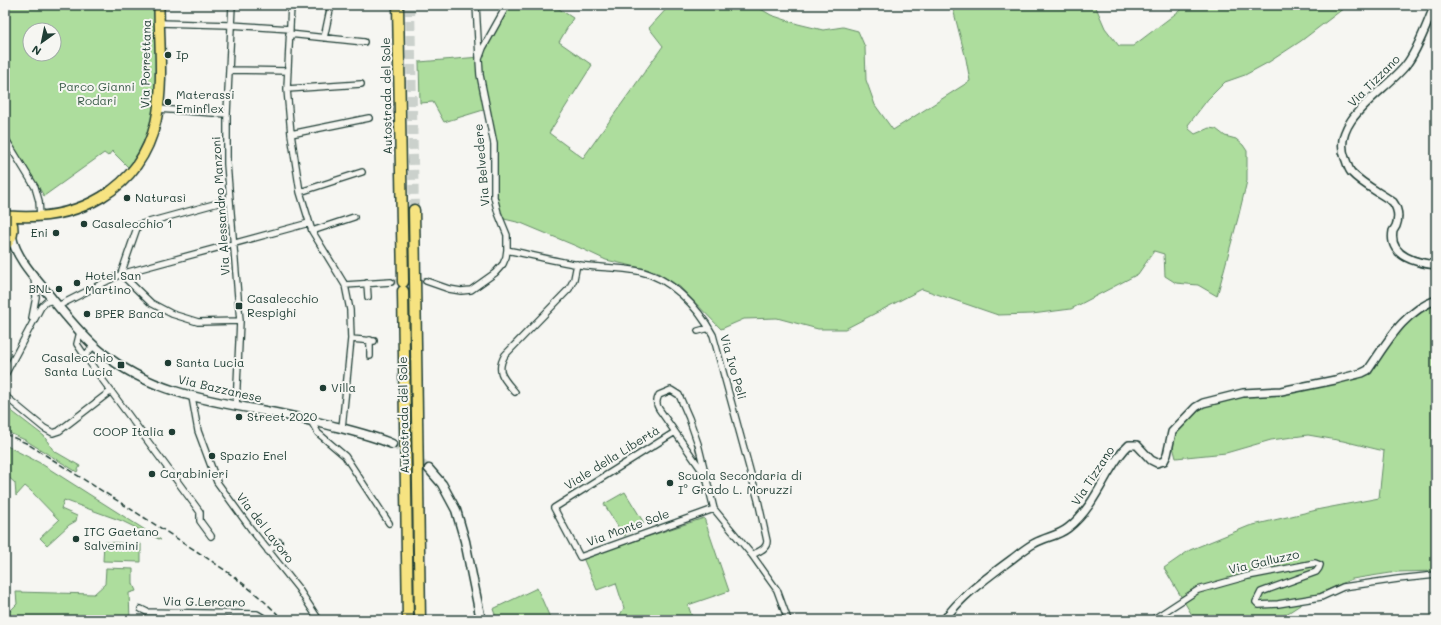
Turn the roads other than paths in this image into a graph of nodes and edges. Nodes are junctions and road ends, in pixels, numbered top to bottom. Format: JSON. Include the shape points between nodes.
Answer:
{"nodes":[{"id":1,"x":159,"y":5,"type":"edge"},
{"id":2,"x":232,"y":5,"type":"edge"},
{"id":3,"x":291,"y":5,"type":"edge"},
{"id":4,"x":331,"y":5,"type":"edge"},
{"id":5,"x":398,"y":5,"type":"edge"},
{"id":6,"x":476,"y":5,"type":"edge"},
{"id":7,"x":507,"y":5,"type":"edge"},
{"id":8,"x":1435,"y":5,"type":"edge"},
{"id":9,"x":159,"y":23,"type":"junction"},
{"id":10,"x":230,"y":25,"type":"junction"},
{"id":11,"x":289,"y":32,"type":"junction"},
{"id":12,"x":324,"y":38,"type":"junction"},
{"id":13,"x":364,"y":42,"type":"dead end"},
{"id":14,"x":479,"y":59,"type":"junction"},
{"id":15,"x":230,"y":70,"type":"junction"},
{"id":16,"x":288,"y":71,"type":"junction"},
{"id":17,"x":360,"y":84,"type":"dead end"},
{"id":18,"x":287,"y":89,"type":"junction"},
{"id":19,"x":158,"y":109,"type":"junction"},
{"id":20,"x":227,"y":114,"type":"junction"},
{"id":21,"x":369,"y":118,"type":"dead end"},
{"id":22,"x":291,"y":134,"type":"junction"},
{"id":23,"x":5,"y":138,"type":"edge"},
{"id":24,"x":362,"y":172,"type":"dead end"},
{"id":25,"x":300,"y":192,"type":"junction"},
{"id":26,"x":229,"y":200,"type":"junction"},
{"id":27,"x":414,"y":210,"type":"tunnel mouth"},
{"id":28,"x":7,"y":214,"type":"edge"},
{"id":29,"x":40,"y":216,"type":"junction"},
{"id":30,"x":30,"y":217,"type":"junction"},
{"id":31,"x":354,"y":217,"type":"dead end"},
{"id":32,"x":309,"y":223,"type":"junction"},
{"id":33,"x":312,"y":231,"type":"junction"},
{"id":34,"x":12,"y":235,"type":"junction"},
{"id":35,"x":234,"y":243,"type":"junction"},
{"id":36,"x":5,"y":246,"type":"edge"},
{"id":37,"x":5,"y":250,"type":"edge"},
{"id":38,"x":507,"y":250,"type":"junction"},
{"id":39,"x":20,"y":257,"type":"junction"},
{"id":40,"x":577,"y":264,"type":"junction"},
{"id":41,"x":1436,"y":265,"type":"edge"},
{"id":42,"x":121,"y":274,"type":"junction"},
{"id":43,"x":34,"y":275,"type":"junction"},
{"id":44,"x":426,"y":281,"type":"tunnel mouth"},
{"id":45,"x":391,"y":282,"type":"tunnel mouth"},
{"id":46,"x":367,"y":283,"type":"junction"},
{"id":47,"x":345,"y":285,"type":"junction"},
{"id":48,"x":368,"y":297,"type":"dead end"},
{"id":49,"x":1436,"y":300,"type":"edge"},
{"id":50,"x":56,"y":303,"type":"junction"},
{"id":51,"x":240,"y":321,"type":"junction"},
{"id":52,"x":31,"y":324,"type":"junction"},
{"id":53,"x":709,"y":328,"type":"junction"},
{"id":54,"x":698,"y":331,"type":"dead end"},
{"id":55,"x":80,"y":332,"type":"junction"},
{"id":56,"x":351,"y":339,"type":"junction"},
{"id":57,"x":94,"y":345,"type":"junction"},
{"id":58,"x":85,"y":356,"type":"junction"},
{"id":59,"x":370,"y":356,"type":"dead end"},
{"id":60,"x":5,"y":375,"type":"edge"},
{"id":61,"x":111,"y":391,"type":"junction"},
{"id":62,"x":515,"y":392,"type":"dead end"},
{"id":63,"x":5,"y":396,"type":"edge"},
{"id":64,"x":192,"y":397,"type":"junction"},
{"id":65,"x":236,"y":406,"type":"junction"},
{"id":66,"x":311,"y":421,"type":"junction"},
{"id":67,"x":342,"y":428,"type":"junction"},
{"id":68,"x":675,"y":432,"type":"junction"},
{"id":69,"x":392,"y":444,"type":"tunnel mouth"},
{"id":70,"x":429,"y":469,"type":"tunnel mouth"},
{"id":71,"x":705,"y":475,"type":"junction"},
{"id":72,"x":554,"y":508,"type":"joint"},
{"id":73,"x":714,"y":509,"type":"junction"},
{"id":74,"x":389,"y":523,"type":"dead end"},
{"id":75,"x":212,"y":536,"type":"dead end"},
{"id":76,"x":279,"y":542,"type":"dead end"},
{"id":77,"x":268,"y":551,"type":"junction"},
{"id":78,"x":752,"y":555,"type":"junction"},
{"id":79,"x":1436,"y":575,"type":"edge"},
{"id":80,"x":141,"y":609,"type":"dead end"},
{"id":81,"x":267,"y":620,"type":"edge"},
{"id":82,"x":319,"y":620,"type":"edge"},
{"id":83,"x":408,"y":620,"type":"edge"},
{"id":84,"x":420,"y":620,"type":"edge"},
{"id":85,"x":480,"y":620,"type":"edge"},
{"id":86,"x":788,"y":620,"type":"edge"},
{"id":87,"x":944,"y":620,"type":"edge"},
{"id":88,"x":1152,"y":620,"type":"edge"}],
"edges":[{"from":1,"to":9,"type":"main road","name":"Via Porrettana"},
{"from":2,"to":10,"type":"street","name":"Via Alessandro Manzoni"},
{"from":3,"to":11,"type":"street"},
{"from":4,"to":12,"type":"street"},
{"from":5,"to":83,"type":"highway","name":"Autostrada del Sole"},
{"from":6,"to":14,"type":"street"},
{"from":7,"to":14,"type":"street","name":"Via Belvedere"},
{"from":8,"to":41,"type":"street","name":"Via Tizzano","via":[[1414,54],[1407,64],[1354,116],[1344,131],[1342,151],[1352,173],[1364,184],[1393,202],[1396,207],[1397,221],[1393,241],[1398,252],[1414,261]]},
{"from":9,"to":10,"type":"street"},
{"from":9,"to":19,"type":"main road","name":"Via Porrettana"},
{"from":10,"to":11,"type":"street"},
{"from":10,"to":15,"type":"street","name":"Via Alessandro Manzoni"},
{"from":11,"to":12,"type":"street"},
{"from":11,"to":16,"type":"street"},
{"from":12,"to":13,"type":"street"},
{"from":14,"to":38,"type":"street","name":"Via Belvedere","via":[[494,144],[494,197],[506,235]]},
{"from":15,"to":16,"type":"street"},
{"from":15,"to":20,"type":"street","name":"Via Alessandro Manzoni"},
{"from":16,"to":18,"type":"street"},
{"from":17,"to":18,"type":"street"},
{"from":18,"to":22,"type":"street"},
{"from":19,"to":20,"type":"street"},
{"from":19,"to":29,"type":"main road","name":"Via Porrettana","via":[[147,146],[116,187],[88,205],[67,212]]},
{"from":20,"to":26,"type":"street","name":"Via Alessandro Manzoni"},
{"from":21,"to":22,"type":"street"},
{"from":22,"to":25,"type":"street"},
{"from":23,"to":29,"type":"street","via":[[35,188]]},
{"from":24,"to":25,"type":"street"},
{"from":25,"to":32,"type":"street"},
{"from":26,"to":35,"type":"street","name":"Via Alessandro Manzoni"},
{"from":26,"to":42,"type":"street","via":[[138,225]]},
{"from":27,"to":84,"type":"highway","name":"Autostrada del Sole"},
{"from":28,"to":30,"type":"main road","name":"Via Porrettana"},
{"from":28,"to":34,"type":"main road","via":[[12,221]]},
{"from":29,"to":30,"type":"main road","name":"Via Porrettana"},
{"from":30,"to":34,"type":"main road"},
{"from":31,"to":33,"type":"street"},
{"from":32,"to":33,"type":"street"},
{"from":32,"to":35,"type":"street"},
{"from":33,"to":47,"type":"street"},
{"from":34,"to":36,"type":"main road"},
{"from":34,"to":39,"type":"main road","name":"Via Bazzanese","via":[[13,245]]},
{"from":35,"to":42,"type":"street"},
{"from":35,"to":51,"type":"street","name":"Via Alessandro Manzoni"},
{"from":37,"to":39,"type":"main road","name":"Via Bazzanese"},
{"from":38,"to":40,"type":"street","name":"Via Ivo Peli"},
{"from":38,"to":44,"type":"street","name":"Via Belvedere","via":[[499,269],[472,290],[461,292]]},
{"from":39,"to":43,"type":"main road","name":"Via Bazzanese"},
{"from":40,"to":53,"type":"street","name":"Via Ivo Peli","via":[[638,271],[655,276],[686,300]]},
{"from":40,"to":62,"type":"street","via":[[569,289],[501,362],[500,371]]},
{"from":42,"to":50,"type":"street"},
{"from":42,"to":51,"type":"street","via":[[151,303],[172,314],[198,322]]},
{"from":43,"to":50,"type":"main road","name":"Via Bazzanese"},
{"from":43,"to":52,"type":"street","via":[[36,297]]},
{"from":45,"to":46,"type":"street"},
{"from":46,"to":47,"type":"street"},
{"from":46,"to":48,"type":"street"},
{"from":47,"to":56,"type":"street","via":[[350,310]]},
{"from":49,"to":87,"type":"street","name":"Via Tizzano","via":[[1427,303],[1405,319],[1368,370],[1362,374],[1281,391],[1243,393],[1203,403],[1172,432],[1167,455],[1158,463],[1151,460],[1137,445],[1129,445],[1118,457],[1092,501],[1068,528],[1057,535],[1033,543],[992,573],[962,599]]},
{"from":50,"to":52,"type":"street","via":[[46,302]]},
{"from":50,"to":55,"type":"main road","name":"Via Bazzanese"},
{"from":51,"to":65,"type":"street","name":"Via Alessandro Manzoni"},
{"from":52,"to":60,"type":"street"},
{"from":53,"to":54,"type":"street"},
{"from":53,"to":78,"type":"street","name":"Via Ivo Peli","via":[[758,500],[767,541],[764,548]]},
{"from":55,"to":57,"type":"main road","name":"Via Bazzanese"},
{"from":55,"to":58,"type":"street","via":[[77,344]]},
{"from":56,"to":59,"type":"street","via":[[372,341]]},
{"from":56,"to":67,"type":"street"},
{"from":57,"to":58,"type":"street"},
{"from":57,"to":64,"type":"main road","name":"Via Bazzanese","via":[[140,377]]},
{"from":58,"to":61,"type":"street"},
{"from":61,"to":63,"type":"street","via":[[61,430],[53,433]]},
{"from":61,"to":75,"type":"street","via":[[200,512],[200,521]]},
{"from":64,"to":65,"type":"main road","name":"Via Bazzanese"},
{"from":64,"to":77,"type":"street","name":"Via del Lavoro","via":[[198,431],[217,482]]},
{"from":65,"to":66,"type":"main road","name":"Via Bazzanese"},
{"from":66,"to":67,"type":"main road","name":"Via Bazzanese"},
{"from":66,"to":74,"type":"street","via":[[315,430],[345,456]]},
{"from":67,"to":69,"type":"main road","name":"Via Bazzanese"},
{"from":68,"to":71,"type":"street"},
{"from":68,"to":71,"type":"street","name":"Viale della Libertà","via":[[656,404],[658,395],[671,390],[679,396],[689,418]]},
{"from":68,"to":72,"type":"street","name":"Viale della Libertà"},
{"from":70,"to":85,"type":"main road","via":[[442,484],[456,510],[465,541]]},
{"from":71,"to":73,"type":"street","name":"Viale della Libertà"},
{"from":72,"to":73,"type":"street","name":"Via Monte Sole","via":[[580,557]]},
{"from":73,"to":78,"type":"street","name":"Viale della Libertà"},
{"from":76,"to":77,"type":"street"},
{"from":77,"to":82,"type":"street","name":"Via del Lavoro","via":[[298,588]]},
{"from":78,"to":86,"type":"street","name":"Viale della Libertà","via":[[777,590]]},
{"from":79,"to":88,"type":"street","name":"Via Galluzzo","via":[[1343,588],[1321,597],[1278,604],[1259,605],[1256,602],[1261,592],[1316,572],[1320,565],[1307,564],[1248,576],[1198,590]]},
{"from":80,"to":81,"type":"street","name":"Via G.Lercaro","via":[[148,612],[257,614]]}]}
